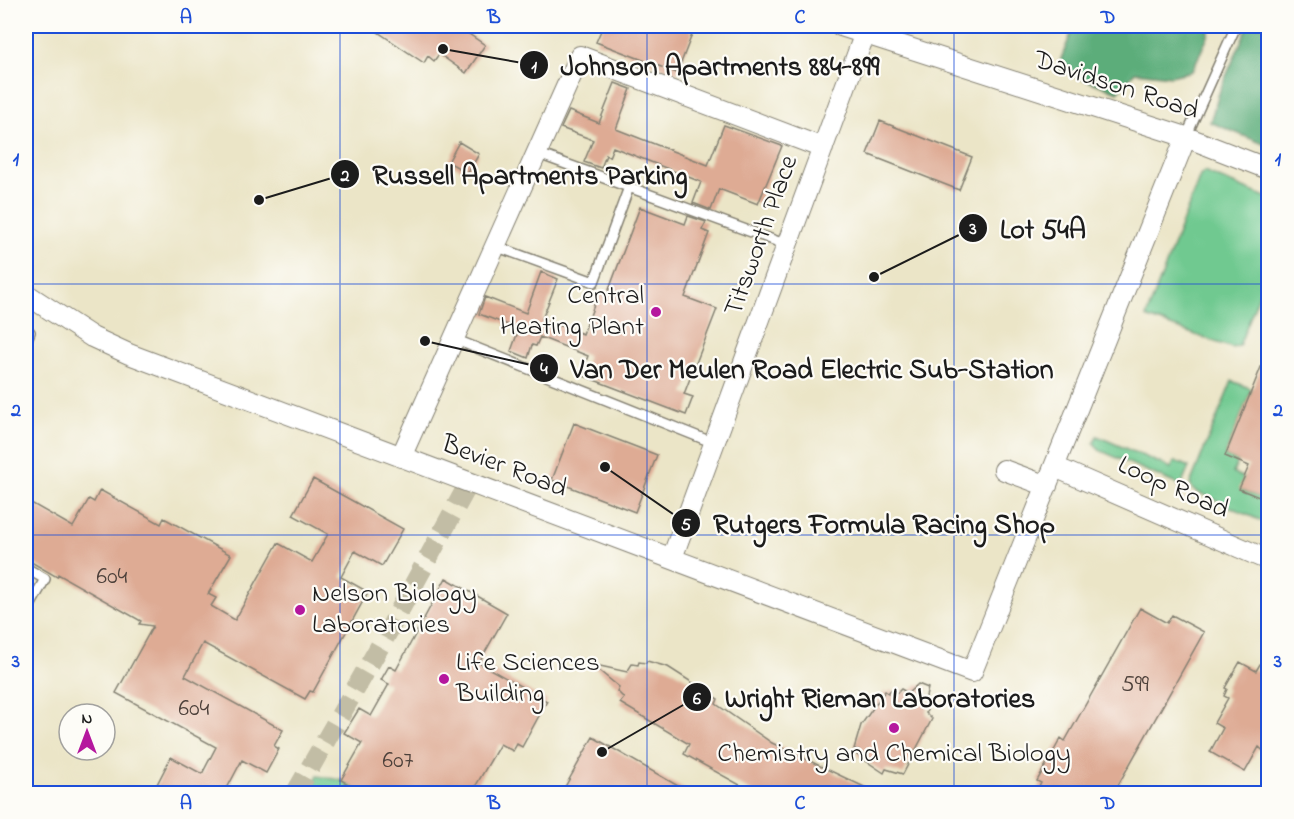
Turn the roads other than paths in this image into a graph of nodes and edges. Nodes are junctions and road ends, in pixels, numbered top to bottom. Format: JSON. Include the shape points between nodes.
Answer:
{"nodes":[{"id":1,"x":842,"y":26,"type":"edge"},
{"id":2,"x":1236,"y":26,"type":"edge"},
{"id":3,"x":867,"y":29,"type":"edge"},
{"id":4,"x":1186,"y":137,"type":"junction"},
{"id":5,"x":823,"y":148,"type":"junction"},
{"id":6,"x":536,"y":153,"type":"junction"},
{"id":7,"x":1269,"y":169,"type":"edge"},
{"id":8,"x":629,"y":187,"type":"junction"},
{"id":9,"x":787,"y":245,"type":"junction"},
{"id":10,"x":495,"y":246,"type":"junction"},
{"id":11,"x":26,"y":294,"type":"edge"},
{"id":12,"x":30,"y":332,"type":"dead end"},
{"id":13,"x":454,"y":339,"type":"junction"},
{"id":14,"x":26,"y":342,"type":"edge"},
{"id":15,"x":714,"y":442,"type":"junction"},
{"id":16,"x":401,"y":457,"type":"junction"},
{"id":17,"x":1055,"y":467,"type":"junction"},
{"id":18,"x":1004,"y":470,"type":"dead end"},
{"id":19,"x":1047,"y":486,"type":"junction"},
{"id":20,"x":672,"y":558,"type":"junction"},
{"id":21,"x":1269,"y":560,"type":"edge"},
{"id":22,"x":26,"y":568,"type":"edge"},
{"id":23,"x":29,"y":597,"type":"edge"},
{"id":24,"x":26,"y":612,"type":"edge"},
{"id":25,"x":26,"y":789,"type":"edge"},
{"id":26,"x":33,"y":794,"type":"edge"}],
"edges":[{"from":1,"to":3,"type":"street","name":"Davidson Road"},
{"from":2,"to":4,"type":"lane"},
{"from":3,"to":4,"type":"street","name":"Davidson Road"},
{"from":3,"to":5,"type":"street","name":"Titsworth Place"},
{"from":4,"to":7,"type":"street","name":"Davidson Road"},
{"from":4,"to":17,"type":"street"},
{"from":5,"to":6,"type":"street","via":[[580,56]]},
{"from":5,"to":9,"type":"street","name":"Titsworth Place"},
{"from":6,"to":8,"type":"lane"},
{"from":6,"to":10,"type":"street"},
{"from":8,"to":9,"type":"lane"},
{"from":8,"to":10,"type":"lane","via":[[594,282]]},
{"from":9,"to":15,"type":"street","name":"Titsworth Place"},
{"from":10,"to":13,"type":"street"},
{"from":11,"to":16,"type":"street","name":"Bevier Road","via":[[92,337],[129,354]]},
{"from":12,"to":14,"type":"lane"},
{"from":13,"to":15,"type":"lane"},
{"from":13,"to":16,"type":"street"},
{"from":15,"to":20,"type":"street","name":"Titsworth Place"},
{"from":16,"to":20,"type":"street","name":"Bevier Road"},
{"from":17,"to":19,"type":"street"},
{"from":17,"to":21,"type":"street","name":"Loop Road"},
{"from":18,"to":19,"type":"street"},
{"from":19,"to":20,"type":"street","name":"Bevier Road","via":[[972,672]]},
{"from":22,"to":23,"type":"lane","via":[[45,579]]},
{"from":23,"to":24,"type":"lane"},
{"from":25,"to":26,"type":"lane"}]}
